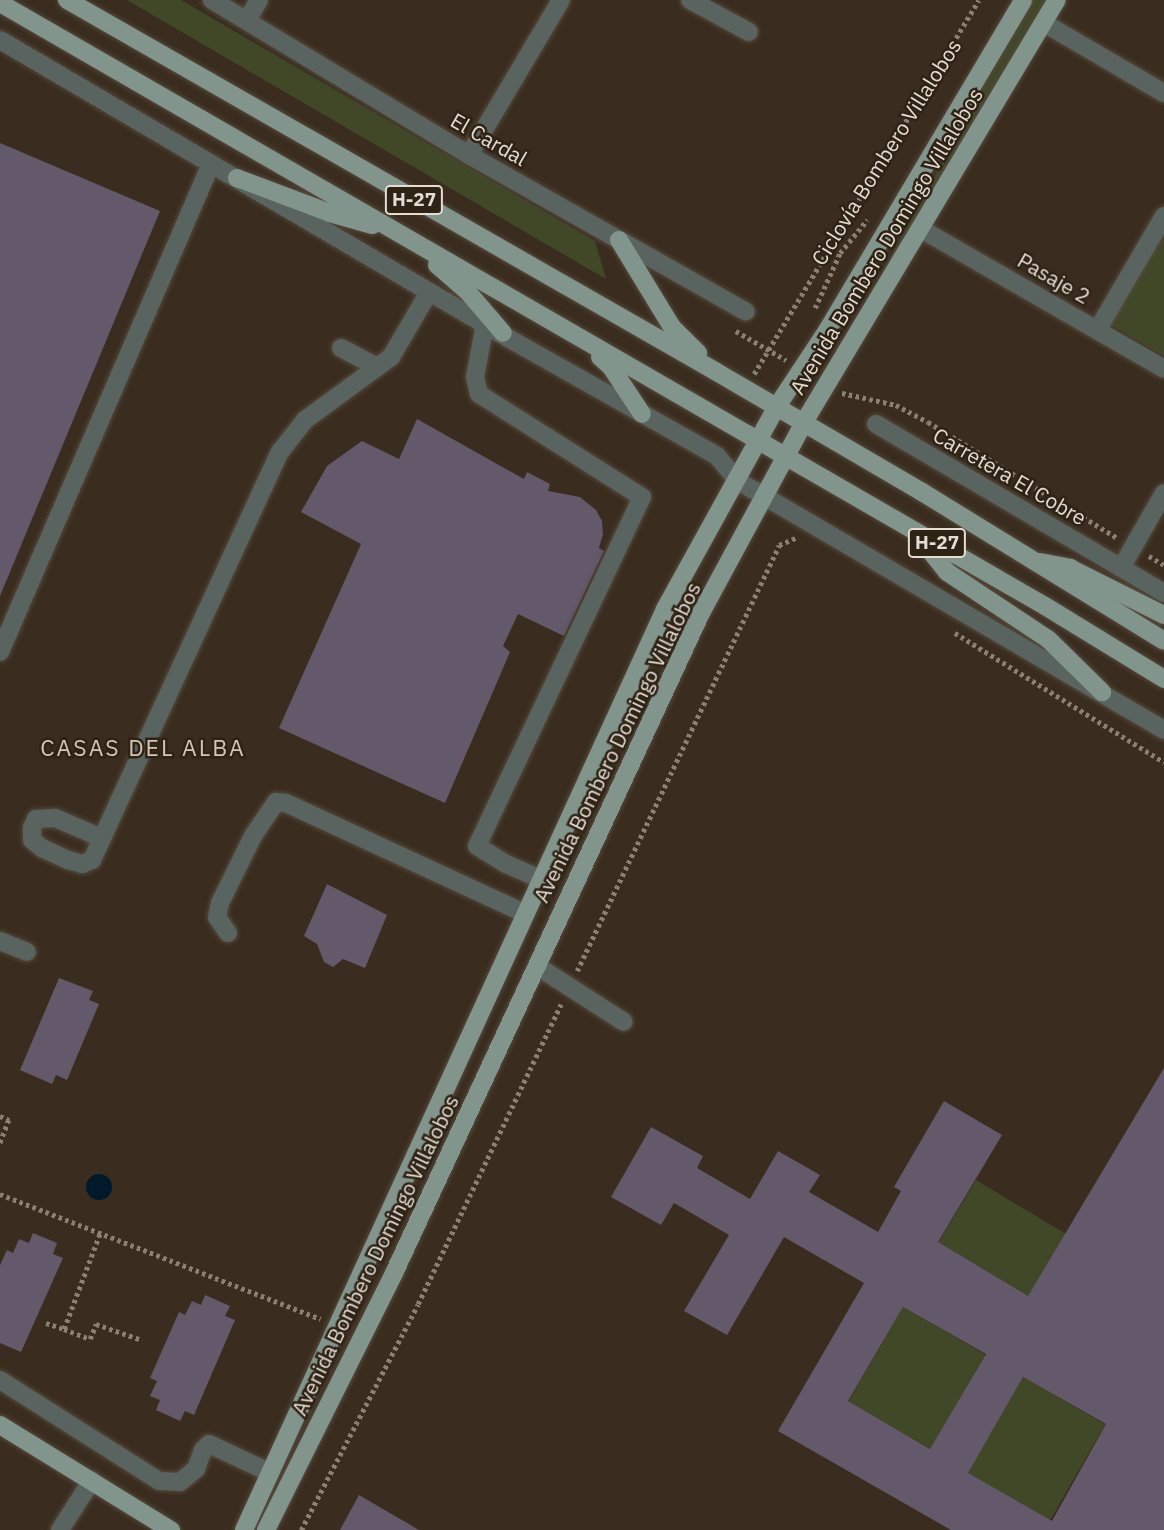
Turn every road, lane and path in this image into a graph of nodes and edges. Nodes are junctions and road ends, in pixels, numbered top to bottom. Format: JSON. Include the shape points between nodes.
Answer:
{"nodes":[{"id":1,"x":67,"y":0,"type":"edge"},
{"id":2,"x":212,"y":0,"type":"edge"},
{"id":3,"x":259,"y":0,"type":"edge"},
{"id":4,"x":561,"y":0,"type":"edge"},
{"id":5,"x":690,"y":0,"type":"edge"},
{"id":6,"x":979,"y":0,"type":"edge"},
{"id":7,"x":1023,"y":0,"type":"edge"},
{"id":8,"x":1058,"y":0,"type":"edge"},
{"id":9,"x":0,"y":3,"type":"edge"},
{"id":10,"x":247,"y":20,"type":"junction"},
{"id":11,"x":1044,"y":23,"type":"junction"},
{"id":12,"x":749,"y":32,"type":"dead end"},
{"id":13,"x":0,"y":40,"type":"edge"},
{"id":14,"x":1164,"y":93,"type":"edge"},
{"id":15,"x":469,"y":155,"type":"junction"},
{"id":16,"x":211,"y":164,"type":"junction"},
{"id":17,"x":237,"y":178,"type":"junction"},
{"id":18,"x":870,"y":216,"type":"dead end"},
{"id":19,"x":1164,"y":216,"type":"edge"},
{"id":20,"x":921,"y":229,"type":"junction"},
{"id":21,"x":400,"y":234,"type":"junction"},
{"id":22,"x":619,"y":240,"type":"junction"},
{"id":23,"x":429,"y":292,"type":"junction"},
{"id":24,"x":746,"y":312,"type":"dead end"},
{"id":25,"x":812,"y":313,"type":"dead end"},
{"id":26,"x":485,"y":324,"type":"junction"},
{"id":27,"x":726,"y":325,"type":"dead end"},
{"id":28,"x":1098,"y":329,"type":"junction"},
{"id":29,"x":503,"y":333,"type":"junction"},
{"id":30,"x":579,"y":338,"type":"junction"},
{"id":31,"x":341,"y":348,"type":"dead end"},
{"id":32,"x":767,"y":350,"type":"junction"},
{"id":33,"x":790,"y":354,"type":"dead end"},
{"id":34,"x":377,"y":368,"type":"junction"},
{"id":35,"x":1164,"y":369,"type":"edge"},
{"id":36,"x":715,"y":371,"type":"junction"},
{"id":37,"x":762,"y":380,"type":"dead end"},
{"id":38,"x":776,"y":408,"type":"junction"},
{"id":39,"x":642,"y":414,"type":"junction"},
{"id":40,"x":803,"y":424,"type":"junction"},
{"id":41,"x":876,"y":424,"type":"dead end"},
{"id":42,"x":758,"y":440,"type":"junction"},
{"id":43,"x":785,"y":456,"type":"junction"},
{"id":44,"x":738,"y":481,"type":"junction"},
{"id":45,"x":1164,"y":493,"type":"edge"},
{"id":46,"x":766,"y":496,"type":"junction"},
{"id":47,"x":914,"y":530,"type":"junction"},
{"id":48,"x":809,"y":544,"type":"dead end"},
{"id":49,"x":1029,"y":561,"type":"junction"},
{"id":50,"x":1121,"y":568,"type":"junction"},
{"id":51,"x":1164,"y":593,"type":"edge"},
{"id":52,"x":1164,"y":615,"type":"edge"},
{"id":53,"x":951,"y":631,"type":"dead end"},
{"id":54,"x":1164,"y":641,"type":"edge"},
{"id":55,"x":0,"y":652,"type":"edge"},
{"id":56,"x":1164,"y":679,"type":"edge"},
{"id":57,"x":1102,"y":692,"type":"junction"},
{"id":58,"x":1164,"y":730,"type":"edge"},
{"id":59,"x":1164,"y":762,"type":"edge"},
{"id":60,"x":102,"y":838,"type":"dead end"},
{"id":61,"x":543,"y":880,"type":"junction"},
{"id":62,"x":568,"y":893,"type":"junction"},
{"id":63,"x":526,"y":914,"type":"junction"},
{"id":64,"x":228,"y":933,"type":"dead end"},
{"id":65,"x":0,"y":941,"type":"edge"},
{"id":66,"x":27,"y":952,"type":"dead end"},
{"id":67,"x":537,"y":966,"type":"junction"},
{"id":68,"x":569,"y":986,"type":"junction"},
{"id":69,"x":624,"y":1022,"type":"dead end"},
{"id":70,"x":436,"y":1114,"type":"junction"},
{"id":71,"x":0,"y":1116,"type":"edge"},
{"id":72,"x":462,"y":1125,"type":"junction"},
{"id":73,"x":0,"y":1143,"type":"edge"},
{"id":74,"x":0,"y":1194,"type":"edge"},
{"id":75,"x":100,"y":1233,"type":"junction"},
{"id":76,"x":46,"y":1323,"type":"dead end"},
{"id":77,"x":338,"y":1326,"type":"junction"},
{"id":78,"x":64,"y":1329,"type":"junction"},
{"id":79,"x":142,"y":1340,"type":"dead end"},
{"id":80,"x":0,"y":1380,"type":"edge"},
{"id":81,"x":0,"y":1425,"type":"edge"},
{"id":82,"x":271,"y":1473,"type":"junction"},
{"id":83,"x":93,"y":1480,"type":"junction"},
{"id":84,"x":60,"y":1530,"type":"edge"},
{"id":85,"x":171,"y":1530,"type":"edge"},
{"id":86,"x":244,"y":1530,"type":"edge"},
{"id":87,"x":266,"y":1530,"type":"edge"},
{"id":88,"x":301,"y":1530,"type":"edge"}],
"edges":[{"from":1,"to":36,"type":"main road","number":"H-27"},
{"from":2,"to":10,"type":"street","name":"El Cardal"},
{"from":3,"to":10,"type":"street"},
{"from":4,"to":15,"type":"street"},
{"from":5,"to":12,"type":"street"},
{"from":6,"to":32,"type":"path"},
{"from":7,"to":38,"type":"main road","name":"Avenida Bombero Domingo Villalobos","via":[[828,329]]},
{"from":8,"to":11,"type":"main road","name":"Avenida Bombero Domingo Villalobos"},
{"from":9,"to":21,"type":"main road","number":"H-27"},
{"from":10,"to":15,"type":"street","name":"El Cardal"},
{"from":11,"to":14,"type":"street"},
{"from":11,"to":20,"type":"main road","name":"Avenida Bombero Domingo Villalobos"},
{"from":13,"to":16,"type":"street"},
{"from":15,"to":22,"type":"street","name":"El Cardal"},
{"from":16,"to":17,"type":"street"},
{"from":16,"to":55,"type":"street"},
{"from":17,"to":21,"type":"main road"},
{"from":17,"to":23,"type":"street"},
{"from":18,"to":25,"type":"path","name":"Ciclovía Bombero Villalobos","via":[[840,253]]},
{"from":19,"to":28,"type":"street"},
{"from":20,"to":28,"type":"street","name":"Pasaje 2"},
{"from":20,"to":40,"type":"main road","name":"Avenida Bombero Domingo Villalobos"},
{"from":21,"to":29,"type":"main road","via":[[467,291]]},
{"from":21,"to":30,"type":"main road","number":"H-27"},
{"from":22,"to":24,"type":"street","name":"El Cardal"},
{"from":22,"to":36,"type":"main road","via":[[672,327]]},
{"from":23,"to":26,"type":"street"},
{"from":23,"to":34,"type":"street","via":[[391,357]]},
{"from":26,"to":29,"type":"street"},
{"from":26,"to":61,"type":"street","via":[[475,377],[479,394],[642,497],[477,846]]},
{"from":27,"to":32,"type":"path"},
{"from":28,"to":35,"type":"street","name":"Pasaje 2"},
{"from":29,"to":39,"type":"street"},
{"from":30,"to":39,"type":"main road","via":[[611,367]]},
{"from":30,"to":42,"type":"main road","number":"H-27"},
{"from":31,"to":34,"type":"street"},
{"from":32,"to":33,"type":"path","via":[[785,359]]},
{"from":32,"to":37,"type":"path","via":[[753,376]]},
{"from":34,"to":60,"type":"street","via":[[305,419],[280,452]]},
{"from":36,"to":38,"type":"main road","number":"H-27"},
{"from":38,"to":40,"type":"main road","number":"H-27"},
{"from":38,"to":42,"type":"main road","name":"Avenida Bombero Domingo Villalobos"},
{"from":39,"to":44,"type":"street","via":[[717,456]]},
{"from":40,"to":43,"type":"main road","name":"Avenida Bombero Domingo Villalobos"},
{"from":40,"to":49,"type":"main road","number":"H-27","via":[[922,492]]},
{"from":41,"to":50,"type":"street","name":"Carretera El Cobre"},
{"from":42,"to":43,"type":"main road","number":"H-27"},
{"from":42,"to":44,"type":"main road","name":"Avenida Bombero Domingo Villalobos"},
{"from":43,"to":46,"type":"main road","name":"Avenida Bombero Domingo Villalobos"},
{"from":43,"to":47,"type":"main road","number":"H-27"},
{"from":44,"to":46,"type":"street"},
{"from":44,"to":61,"type":"main road","name":"Avenida Bombero Domingo Villalobos","via":[[665,609]]},
{"from":45,"to":50,"type":"street"},
{"from":46,"to":57,"type":"street"},
{"from":46,"to":62,"type":"main road","name":"Avenida Bombero Domingo Villalobos","via":[[689,636]]},
{"from":47,"to":56,"type":"main road","number":"H-27"},
{"from":47,"to":57,"type":"main road","via":[[947,572],[1048,639]]},
{"from":48,"to":68,"type":"path","via":[[797,537],[779,545]]},
{"from":49,"to":52,"type":"main road","via":[[1070,568]]},
{"from":49,"to":54,"type":"main road","number":"H-27"},
{"from":50,"to":51,"type":"street","name":"Carretera El Cobre"},
{"from":53,"to":59,"type":"path"},
{"from":57,"to":58,"type":"street"},
{"from":61,"to":62,"type":"main road"},
{"from":61,"to":63,"type":"main road","name":"Avenida Bombero Domingo Villalobos"},
{"from":62,"to":67,"type":"main road","name":"Avenida Bombero Domingo Villalobos"},
{"from":63,"to":64,"type":"street","via":[[276,802],[253,836],[220,903],[217,917]]},
{"from":63,"to":70,"type":"main road","name":"Avenida Bombero Domingo Villalobos"},
{"from":65,"to":66,"type":"street"},
{"from":67,"to":68,"type":"street"},
{"from":67,"to":72,"type":"main road","name":"Avenida Bombero Domingo Villalobos"},
{"from":68,"to":69,"type":"street"},
{"from":68,"to":88,"type":"path","via":[[418,1304]]},
{"from":70,"to":72,"type":"main road"},
{"from":70,"to":77,"type":"main road","name":"Avenida Bombero Domingo Villalobos"},
{"from":71,"to":73,"type":"path","via":[[9,1120]]},
{"from":72,"to":87,"type":"main road","name":"Avenida Bombero Domingo Villalobos"},
{"from":74,"to":75,"type":"path"},
{"from":75,"to":77,"type":"path"},
{"from":75,"to":78,"type":"path"},
{"from":76,"to":78,"type":"path"},
{"from":77,"to":82,"type":"main road","name":"Avenida Bombero Domingo Villalobos"},
{"from":78,"to":79,"type":"path","via":[[90,1339],[96,1324]]},
{"from":80,"to":82,"type":"street","via":[[159,1481],[180,1482],[196,1469],[209,1444]]},
{"from":81,"to":83,"type":"main road"},
{"from":82,"to":86,"type":"main road","name":"Avenida Bombero Domingo Villalobos"},
{"from":83,"to":84,"type":"street"},
{"from":83,"to":85,"type":"main road"}]}
